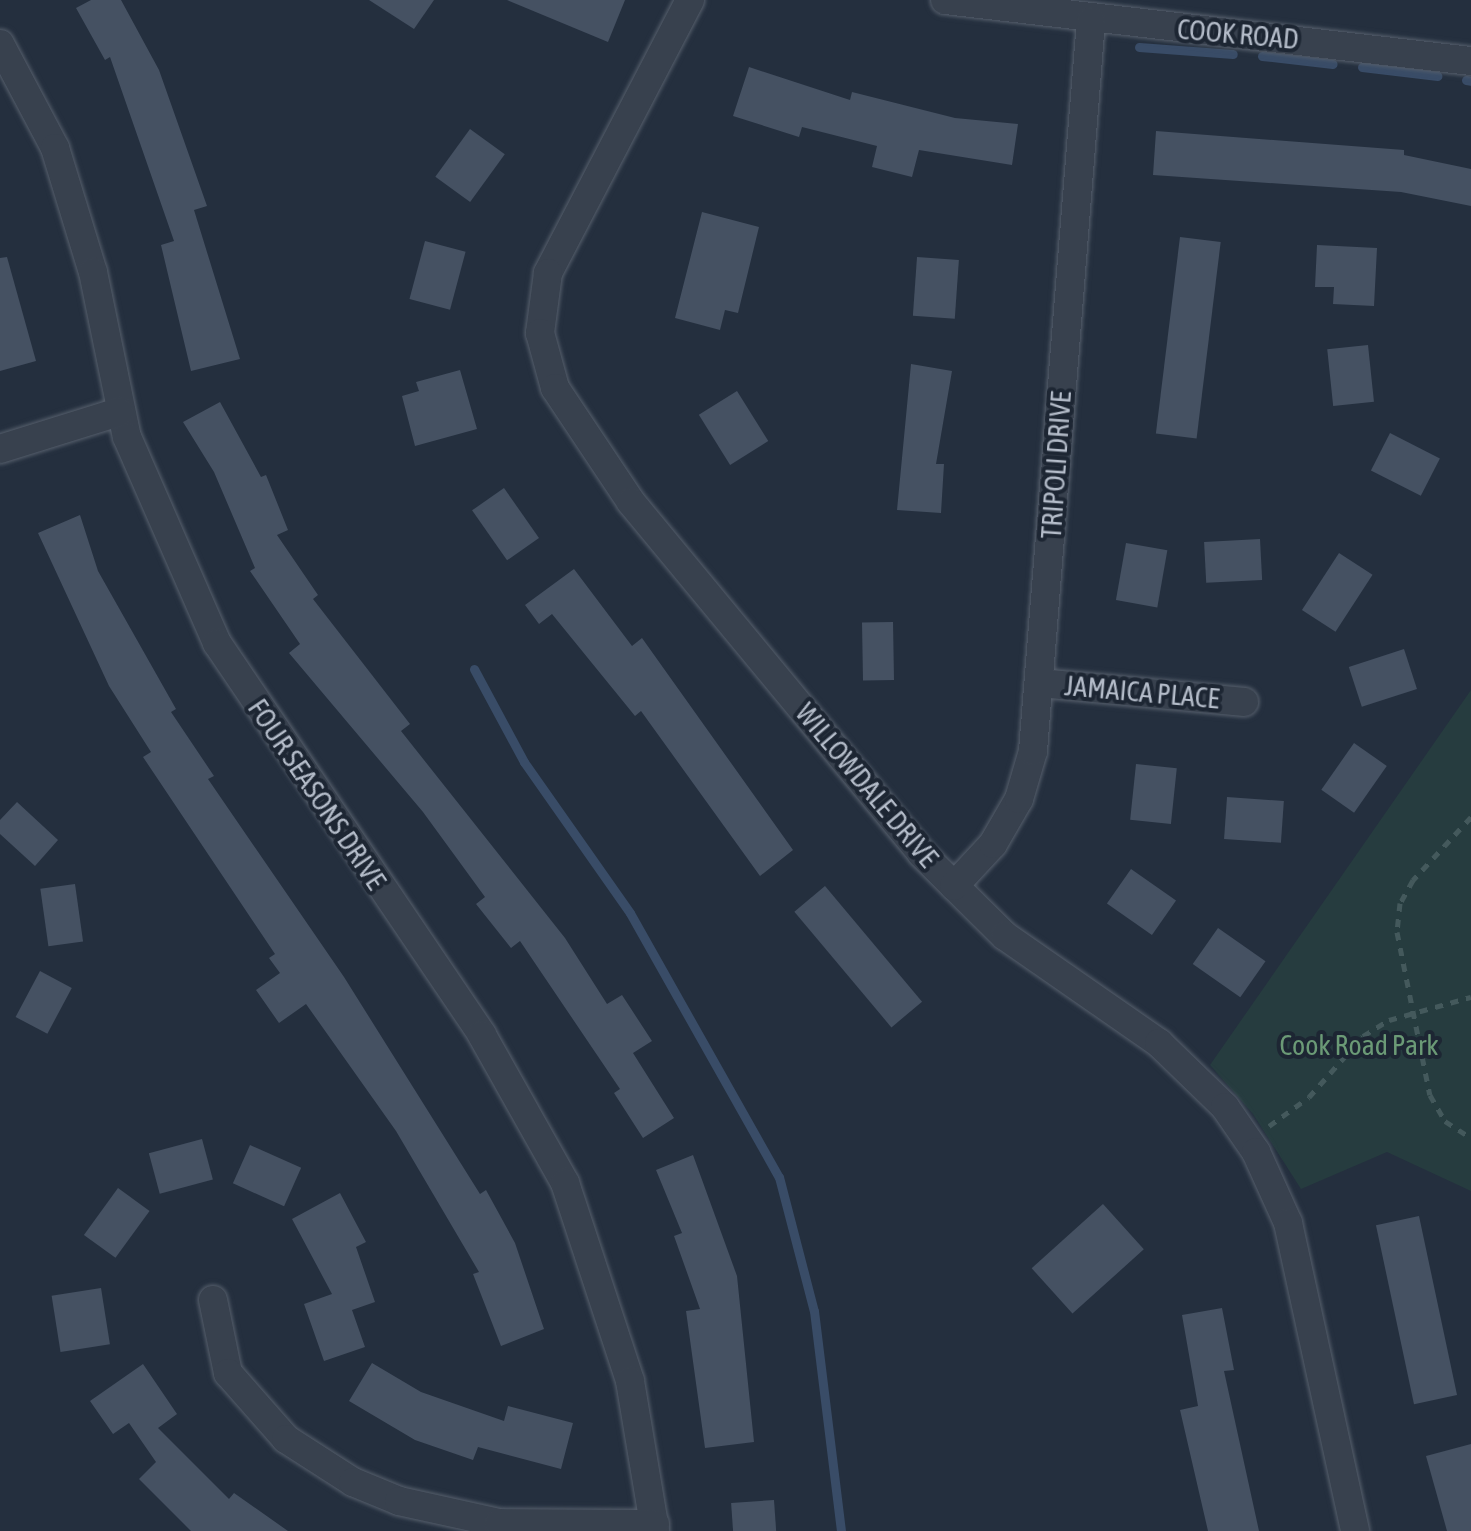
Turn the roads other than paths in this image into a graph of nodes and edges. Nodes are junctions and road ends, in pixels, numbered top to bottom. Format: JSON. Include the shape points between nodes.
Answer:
{"nodes":[{"id":1,"x":690,"y":0,"type":"edge"},
{"id":2,"x":945,"y":0,"type":"edge"},
{"id":3,"x":1091,"y":21,"type":"junction"},
{"id":4,"x":0,"y":44,"type":"edge"},
{"id":5,"x":1471,"y":61,"type":"edge"},
{"id":6,"x":119,"y":412,"type":"junction"},
{"id":7,"x":0,"y":449,"type":"edge"},
{"id":8,"x":1040,"y":683,"type":"junction"},
{"id":9,"x":1244,"y":702,"type":"dead end"},
{"id":10,"x":954,"y":886,"type":"junction"},
{"id":11,"x":214,"y":1300,"type":"dead end"},
{"id":12,"x":655,"y":1527,"type":"edge"},
{"id":13,"x":1355,"y":1531,"type":"edge"}],
"edges":[{"from":1,"to":10,"type":"street","name":"WILLOWDALE DRIVE","via":[[559,242],[542,301],[544,355],[577,428],[631,502]]},
{"from":2,"to":3,"type":"street","name":"COOK ROAD"},
{"from":3,"to":5,"type":"street","name":"COOK ROAD"},
{"from":3,"to":8,"type":"street","name":"TRIPOLI DRIVE"},
{"from":4,"to":6,"type":"street","name":"FOUR SEASONS DRIVE","via":[[31,94],[76,208]]},
{"from":6,"to":7,"type":"street"},
{"from":6,"to":12,"type":"street","name":"FOUR SEASONS DRIVE","via":[[217,643],[482,1034],[565,1184],[630,1381]]},
{"from":8,"to":9,"type":"street","name":"JAMAICA PLACE"},
{"from":8,"to":10,"type":"street","name":"TRIPOLI DRIVE","via":[[1019,799],[993,844]]},
{"from":10,"to":13,"type":"street","name":"WILLOWDALE DRIVE","via":[[1044,966],[1198,1075],[1248,1140],[1288,1223]]},
{"from":11,"to":12,"type":"street","via":[[228,1373],[286,1439],[353,1482],[399,1501],[499,1524]]}]}
